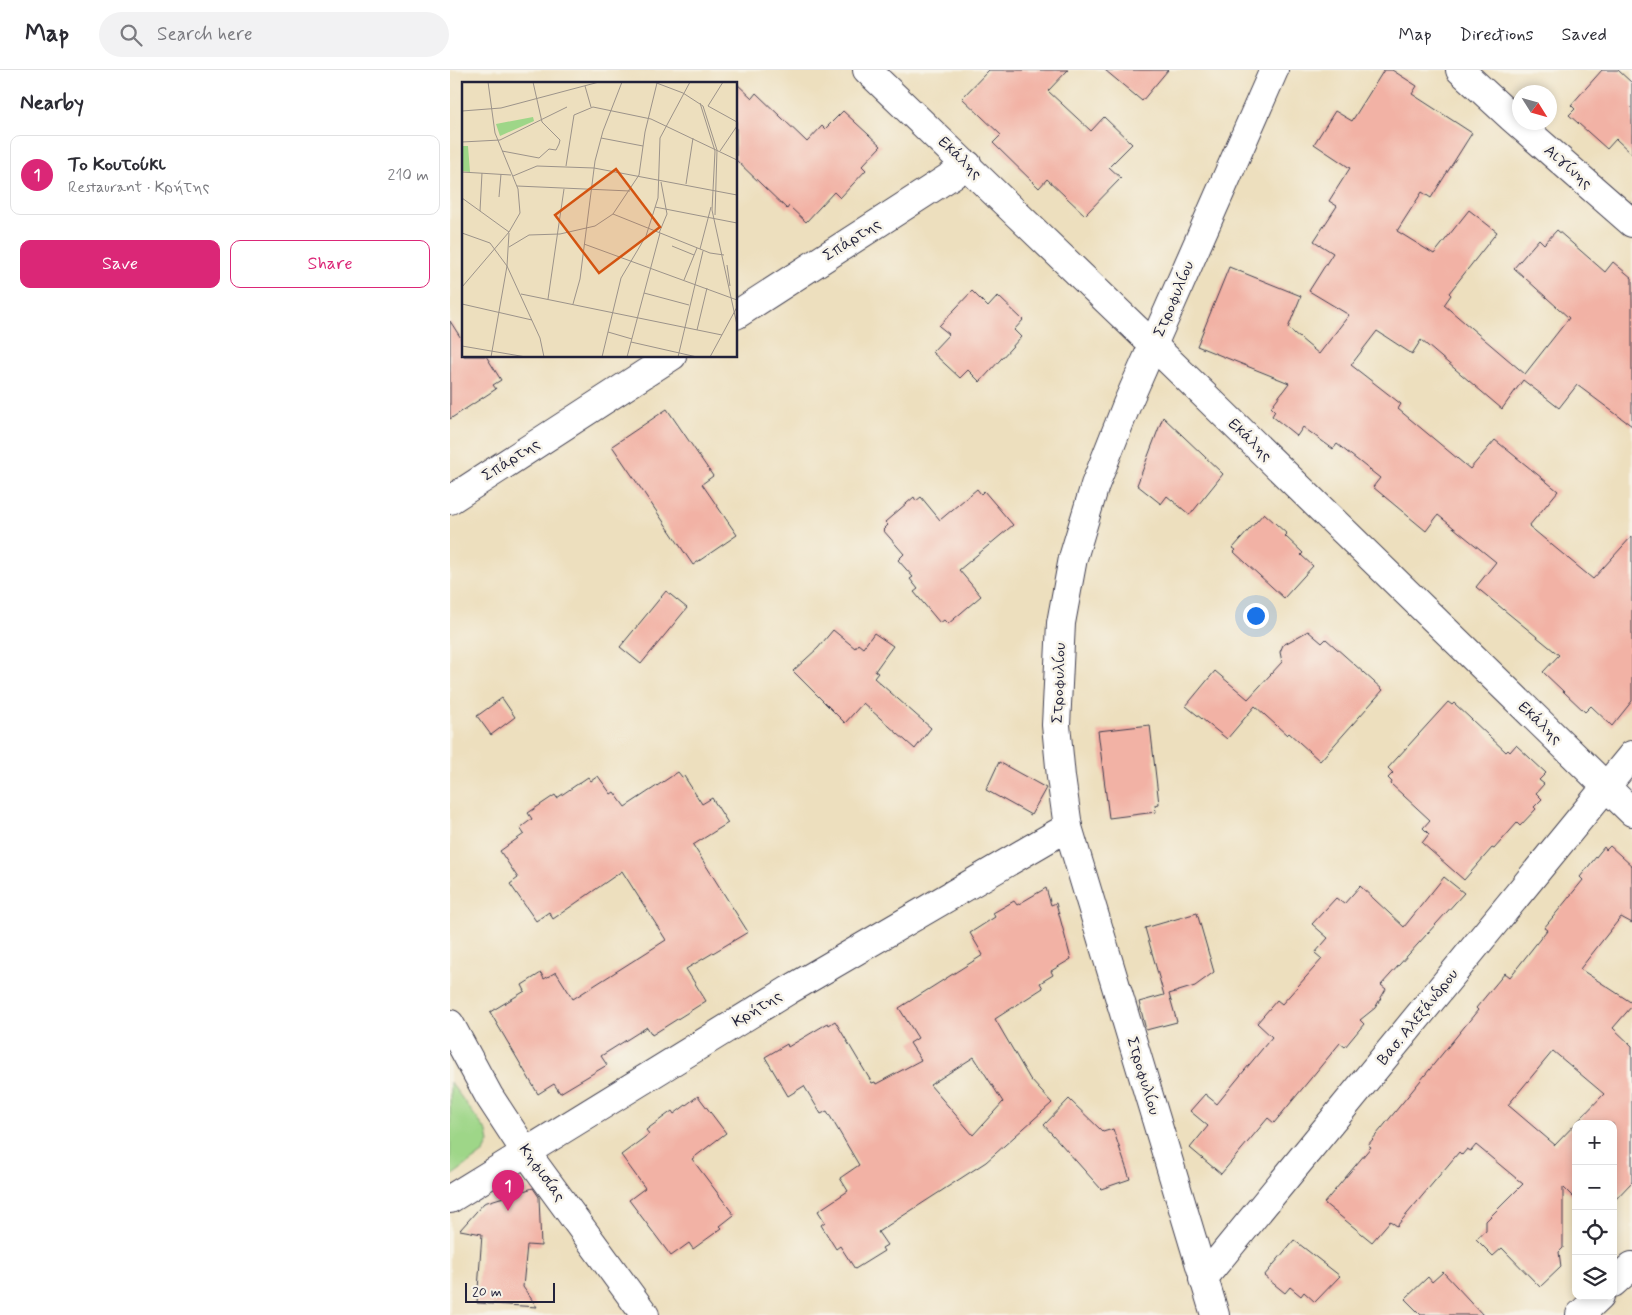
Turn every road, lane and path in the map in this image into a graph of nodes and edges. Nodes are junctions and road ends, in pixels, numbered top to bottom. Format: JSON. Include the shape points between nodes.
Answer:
{"nodes":[{"id":1,"x":867,"y":70,"type":"edge"},
{"id":2,"x":1274,"y":70,"type":"edge"},
{"id":3,"x":1460,"y":70,"type":"edge"},
{"id":4,"x":968,"y":165,"type":"junction"},
{"id":5,"x":1632,"y":223,"type":"edge"},
{"id":6,"x":738,"y":314,"type":"edge"},
{"id":7,"x":1154,"y":346,"type":"junction"},
{"id":8,"x":669,"y":358,"type":"edge"},
{"id":9,"x":450,"y":500,"type":"edge"},
{"id":10,"x":1632,"y":754,"type":"edge"},
{"id":11,"x":1606,"y":787,"type":"junction"},
{"id":12,"x":1632,"y":812,"type":"edge"},
{"id":13,"x":1068,"y":827,"type":"junction"},
{"id":14,"x":450,"y":1024,"type":"edge"},
{"id":15,"x":526,"y":1151,"type":"junction"},
{"id":16,"x":450,"y":1199,"type":"edge"},
{"id":17,"x":1632,"y":1266,"type":"edge"},
{"id":18,"x":1203,"y":1279,"type":"junction"},
{"id":19,"x":1617,"y":1280,"type":"edge"},
{"id":20,"x":1596,"y":1300,"type":"edge"},
{"id":21,"x":645,"y":1315,"type":"edge"},
{"id":22,"x":1215,"y":1315,"type":"edge"},
{"id":23,"x":1580,"y":1315,"type":"edge"}],
"edges":[{"from":1,"to":4,"type":"street","name":"Εκάλης"},
{"from":2,"to":7,"type":"street","name":"Στροφυλίου"},
{"from":3,"to":5,"type":"street","name":"Αιγίνης"},
{"from":4,"to":6,"type":"street","name":"Σπάρτης"},
{"from":4,"to":7,"type":"street","name":"Εκάλης"},
{"from":7,"to":11,"type":"street","name":"Εκάλης"},
{"from":7,"to":13,"type":"street","name":"Στροφυλίου","via":[[1095,485],[1073,558],[1061,623],[1056,725]]},
{"from":8,"to":9,"type":"street","name":"Σπάρτης"},
{"from":10,"to":11,"type":"street","name":"Βασ. Αλεξάνδρου"},
{"from":11,"to":12,"type":"street","name":"Εκάλης"},
{"from":11,"to":18,"type":"street","name":"Βασ. Αλεξάνδρου"},
{"from":13,"to":15,"type":"street","name":"Κρήτης","via":[[789,990]]},
{"from":13,"to":18,"type":"street","name":"Στροφυλίου"},
{"from":14,"to":15,"type":"street","name":"Κηφισίας","via":[[489,1096]]},
{"from":15,"to":16,"type":"street","name":"Κρήτης"},
{"from":15,"to":21,"type":"street","name":"Κηφισίας"},
{"from":17,"to":19,"type":"street"},
{"from":18,"to":22,"type":"street","name":"Στροφυλίου"},
{"from":20,"to":23,"type":"street"}]}
